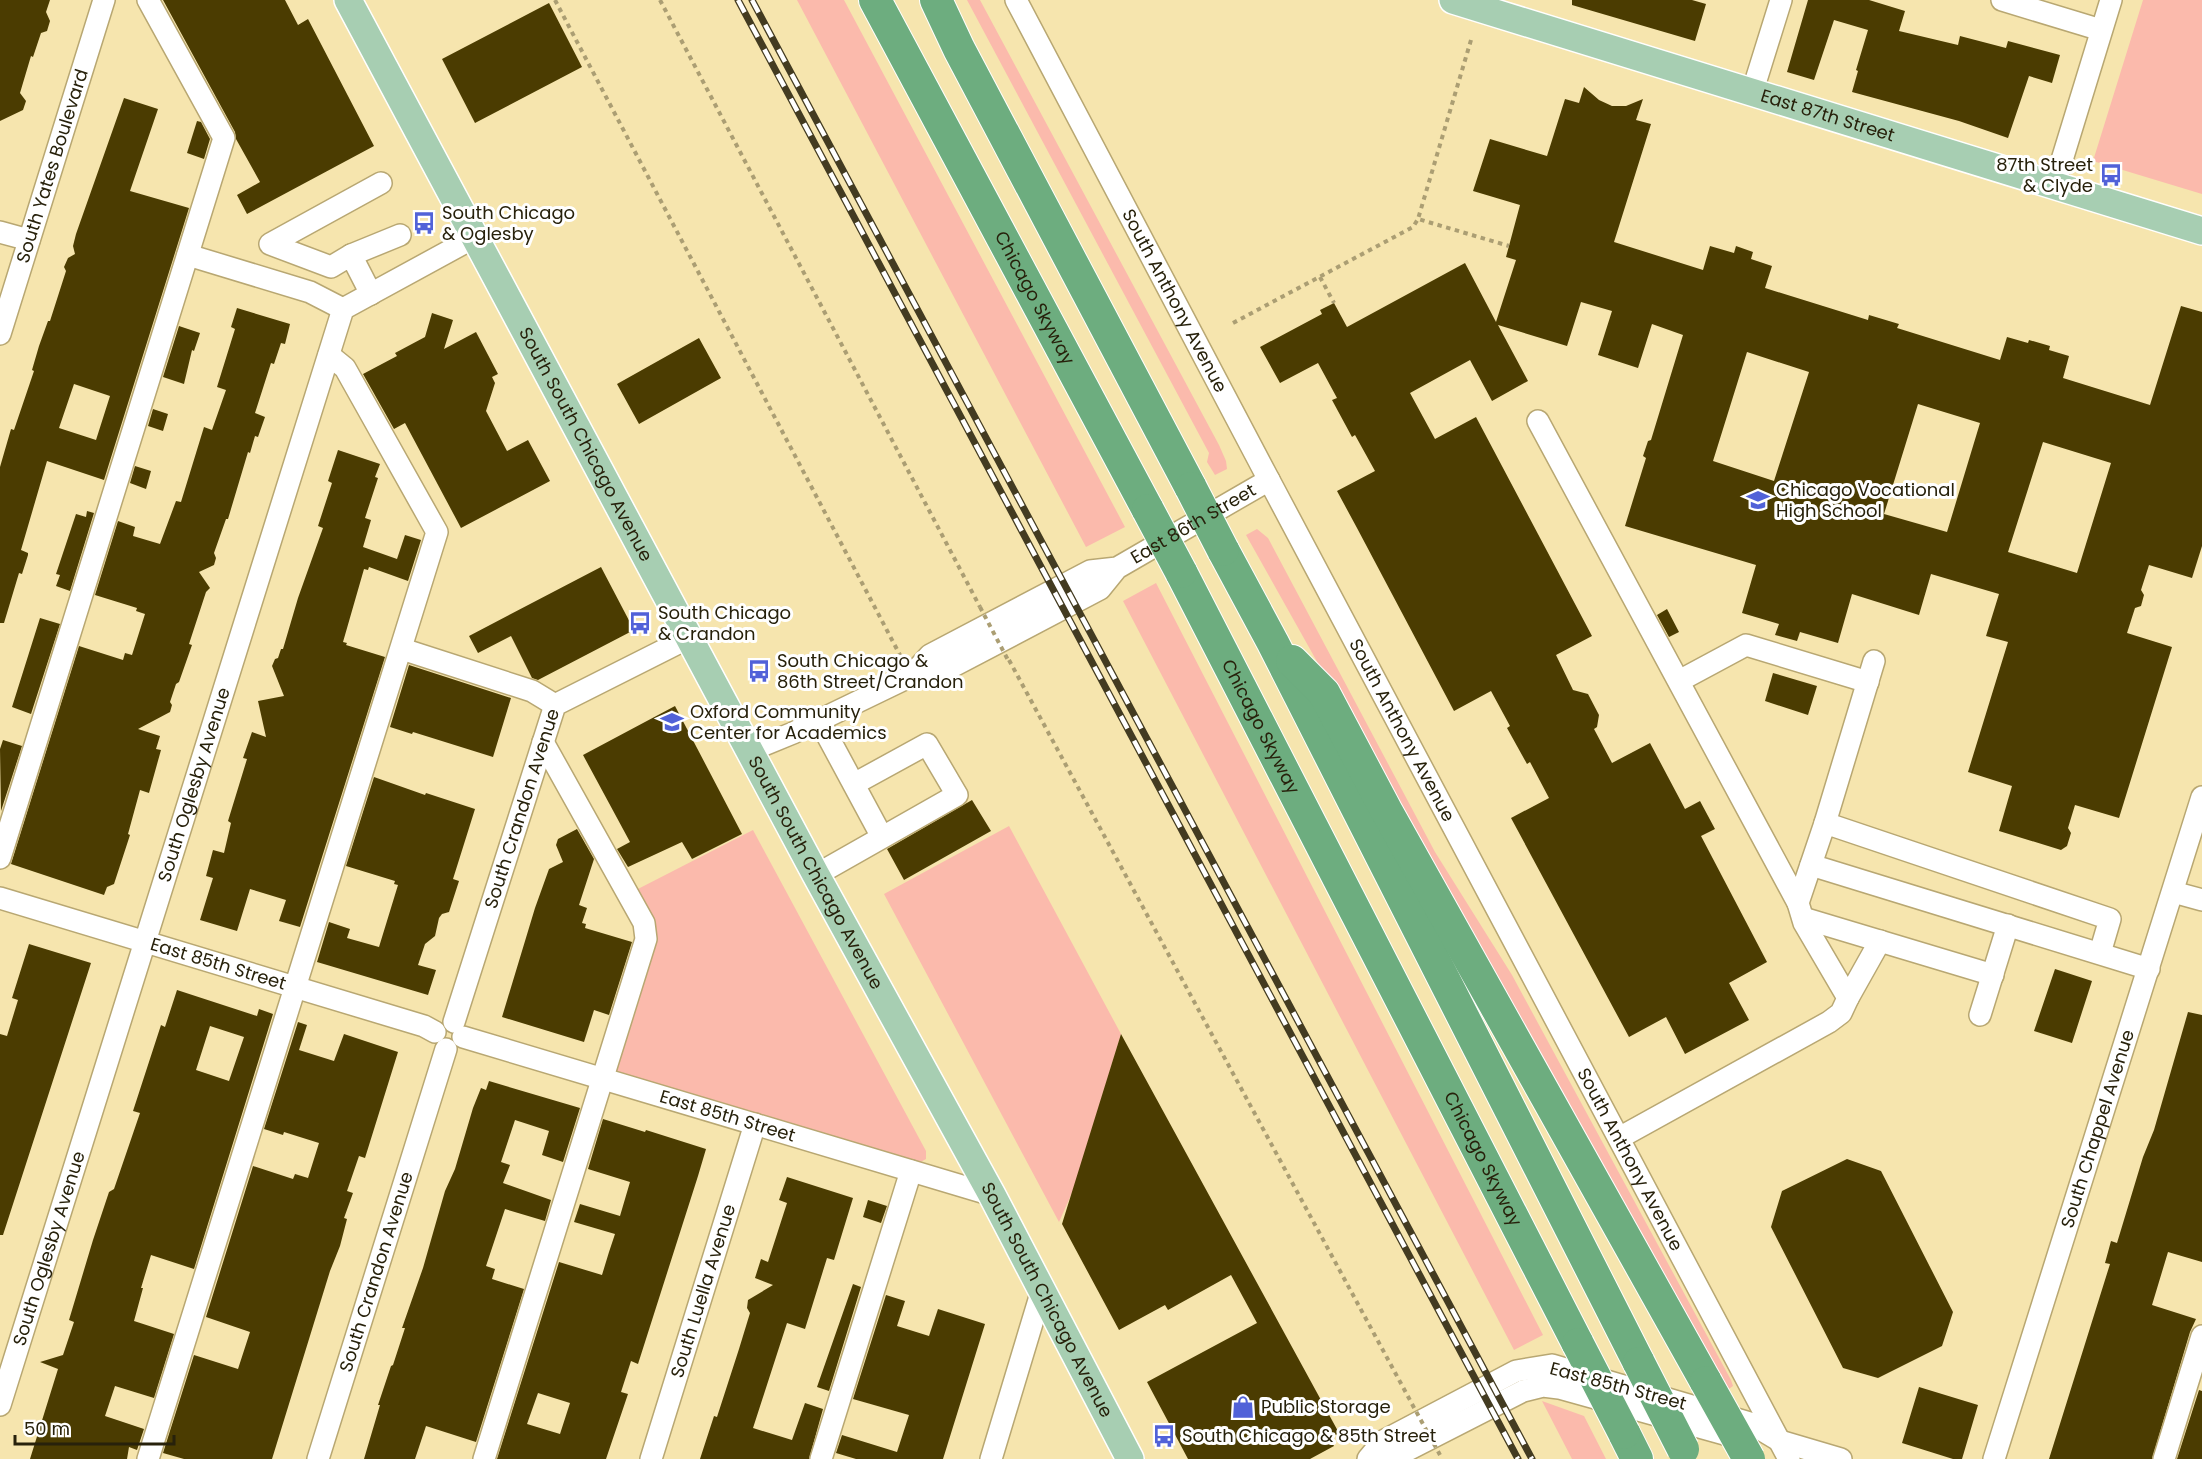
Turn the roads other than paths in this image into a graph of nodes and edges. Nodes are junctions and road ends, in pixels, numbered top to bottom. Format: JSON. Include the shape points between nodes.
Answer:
{"nodes":[{"id":1,"x":104,"y":0,"type":"edge"},
{"id":2,"x":148,"y":0,"type":"edge"},
{"id":3,"x":348,"y":0,"type":"edge"},
{"id":4,"x":875,"y":0,"type":"edge"},
{"id":5,"x":936,"y":0,"type":"edge"},
{"id":6,"x":1017,"y":0,"type":"edge"},
{"id":7,"x":1453,"y":0,"type":"edge"},
{"id":8,"x":1780,"y":0,"type":"edge"},
{"id":9,"x":2002,"y":0,"type":"edge"},
{"id":10,"x":2111,"y":0,"type":"edge"},
{"id":11,"x":2101,"y":30,"type":"junction"},
{"id":12,"x":1752,"y":93,"type":"junction"},
{"id":13,"x":381,"y":183,"type":"dead end"},
{"id":14,"x":2054,"y":186,"type":"junction"},
{"id":15,"x":2202,"y":231,"type":"edge"},
{"id":16,"x":0,"y":232,"type":"edge"},
{"id":17,"x":400,"y":235,"type":"dead end"},
{"id":18,"x":475,"y":237,"type":"junction"},
{"id":19,"x":29,"y":240,"type":"junction"},
{"id":20,"x":188,"y":255,"type":"junction"},
{"id":21,"x":351,"y":255,"type":"junction"},
{"id":22,"x":371,"y":294,"type":"junction"},
{"id":23,"x":343,"y":309,"type":"junction"},
{"id":24,"x":0,"y":334,"type":"edge"},
{"id":25,"x":328,"y":355,"type":"junction"},
{"id":26,"x":1538,"y":421,"type":"dead end"},
{"id":27,"x":1269,"y":480,"type":"junction"},
{"id":28,"x":690,"y":637,"type":"junction"},
{"id":29,"x":1273,"y":643,"type":"junction"},
{"id":30,"x":402,"y":649,"type":"junction"},
{"id":31,"x":1874,"y":661,"type":"dead end"},
{"id":32,"x":1679,"y":681,"type":"junction"},
{"id":33,"x":1868,"y":682,"type":"junction"},
{"id":34,"x":555,"y":705,"type":"junction"},
{"id":35,"x":819,"y":720,"type":"junction"},
{"id":36,"x":543,"y":742,"type":"junction"},
{"id":37,"x":749,"y":751,"type":"junction"},
{"id":38,"x":854,"y":784,"type":"junction"},
{"id":39,"x":2202,"y":797,"type":"edge"},
{"id":40,"x":1825,"y":823,"type":"junction"},
{"id":41,"x":882,"y":837,"type":"junction"},
{"id":42,"x":0,"y":858,"type":"edge"},
{"id":43,"x":1811,"y":865,"type":"junction"},
{"id":44,"x":816,"y":874,"type":"junction"},
{"id":45,"x":2173,"y":892,"type":"junction"},
{"id":46,"x":0,"y":898,"type":"edge"},
{"id":47,"x":2202,"y":900,"type":"edge"},
{"id":48,"x":1800,"y":911,"type":"junction"},
{"id":49,"x":2008,"y":926,"type":"junction"},
{"id":50,"x":1880,"y":941,"type":"junction"},
{"id":51,"x":145,"y":942,"type":"junction"},
{"id":52,"x":2100,"y":954,"type":"junction"},
{"id":53,"x":2148,"y":969,"type":"junction"},
{"id":54,"x":1993,"y":975,"type":"junction"},
{"id":55,"x":294,"y":987,"type":"junction"},
{"id":56,"x":1848,"y":998,"type":"junction"},
{"id":57,"x":1980,"y":1015,"type":"dead end"},
{"id":58,"x":450,"y":1035,"type":"junction"},
{"id":59,"x":603,"y":1079,"type":"junction"},
{"id":60,"x":755,"y":1124,"type":"junction"},
{"id":61,"x":1619,"y":1138,"type":"junction"},
{"id":62,"x":911,"y":1171,"type":"junction"},
{"id":63,"x":992,"y":1195,"type":"junction"},
{"id":64,"x":1042,"y":1290,"type":"junction"},
{"id":65,"x":2202,"y":1336,"type":"edge"},
{"id":66,"x":0,"y":1405,"type":"edge"},
{"id":67,"x":1631,"y":1446,"type":"edge"},
{"id":68,"x":1785,"y":1450,"type":"edge"},
{"id":69,"x":1685,"y":1454,"type":"edge"},
{"id":70,"x":148,"y":1459,"type":"edge"},
{"id":71,"x":318,"y":1459,"type":"edge"},
{"id":72,"x":484,"y":1459,"type":"edge"},
{"id":73,"x":651,"y":1459,"type":"edge"},
{"id":74,"x":821,"y":1459,"type":"edge"},
{"id":75,"x":991,"y":1459,"type":"edge"},
{"id":76,"x":1130,"y":1459,"type":"edge"},
{"id":77,"x":1368,"y":1459,"type":"edge"},
{"id":78,"x":1383,"y":1459,"type":"edge"},
{"id":79,"x":1749,"y":1459,"type":"edge"},
{"id":80,"x":1841,"y":1459,"type":"edge"},
{"id":81,"x":1995,"y":1459,"type":"edge"},
{"id":82,"x":2164,"y":1459,"type":"edge"}],
"edges":[{"from":1,"to":19,"type":"street","name":"South Yates Boulevard"},
{"from":2,"to":20,"type":"street","via":[[224,138]]},
{"from":3,"to":18,"type":"main road","name":"South South Chicago Avenue"},
{"from":4,"to":67,"type":"highway","name":"Chicago Skyway","bridge":true,"via":[[1181,572]]},
{"from":5,"to":29,"type":"highway","bridge":true},
{"from":6,"to":27,"type":"street","name":"South Anthony Avenue"},
{"from":7,"to":12,"type":"main road","name":"East 87th Street"},
{"from":8,"to":12,"type":"street"},
{"from":9,"to":11,"type":"street"},
{"from":10,"to":11,"type":"street"},
{"from":11,"to":14,"type":"street"},
{"from":12,"to":14,"type":"main road","name":"East 87th Street"},
{"from":13,"to":21,"type":"street","via":[[270,244],[331,267]]},
{"from":14,"to":15,"type":"main road","name":"East 87th Street"},
{"from":16,"to":19,"type":"street"},
{"from":17,"to":21,"type":"street"},
{"from":18,"to":22,"type":"street"},
{"from":18,"to":28,"type":"main road","name":"South South Chicago Avenue"},
{"from":19,"to":24,"type":"street","name":"South Yates Boulevard"},
{"from":20,"to":23,"type":"street","via":[[310,292]]},
{"from":20,"to":42,"type":"street"},
{"from":21,"to":22,"type":"street"},
{"from":22,"to":23,"type":"street"},
{"from":23,"to":25,"type":"street","name":"South Oglesby Avenue"},
{"from":25,"to":30,"type":"street","via":[[345,368],[436,532]]},
{"from":25,"to":51,"type":"street","name":"South Oglesby Avenue"},
{"from":26,"to":32,"type":"street"},
{"from":27,"to":35,"type":"street","name":"East 86th Street","via":[[1117,568],[1090,571],[930,655],[911,676]]},
{"from":27,"to":61,"type":"street","name":"South Anthony Avenue"},
{"from":28,"to":34,"type":"street","name":"South Crandon Avenue"},
{"from":28,"to":37,"type":"main road","name":"South South Chicago Avenue"},
{"from":29,"to":69,"type":"highway","bridge":true},
{"from":29,"to":79,"type":"highway","bridge":true,"via":[[1324,693]]},
{"from":30,"to":34,"type":"street","via":[[532,691]]},
{"from":30,"to":55,"type":"street"},
{"from":31,"to":33,"type":"street"},
{"from":32,"to":33,"type":"street","via":[[1746,645]]},
{"from":32,"to":48,"type":"street"},
{"from":33,"to":40,"type":"street"},
{"from":34,"to":36,"type":"street","name":"South Crandon Avenue"},
{"from":35,"to":37,"type":"street","name":"East 86th Street"},
{"from":35,"to":38,"type":"street"},
{"from":36,"to":58,"type":"street","name":"South Crandon Avenue"},
{"from":36,"to":59,"type":"street","via":[[629,893],[646,931]]},
{"from":37,"to":44,"type":"main road","name":"South South Chicago Avenue"},
{"from":38,"to":41,"type":"street"},
{"from":38,"to":41,"type":"street","via":[[927,744],[957,795]]},
{"from":39,"to":45,"type":"street","name":"South Chappel Avenue"},
{"from":40,"to":43,"type":"street"},
{"from":40,"to":52,"type":"street","via":[[2110,919]]},
{"from":41,"to":44,"type":"street"},
{"from":43,"to":48,"type":"street"},
{"from":43,"to":49,"type":"street"},
{"from":44,"to":63,"type":"main road","name":"South South Chicago Avenue"},
{"from":45,"to":47,"type":"street"},
{"from":45,"to":53,"type":"street","name":"South Chappel Avenue"},
{"from":46,"to":51,"type":"street","name":"East 85th Street"},
{"from":48,"to":50,"type":"street"},
{"from":48,"to":56,"type":"street"},
{"from":49,"to":52,"type":"street"},
{"from":49,"to":54,"type":"street"},
{"from":50,"to":54,"type":"street"},
{"from":50,"to":56,"type":"street"},
{"from":51,"to":55,"type":"street","name":"East 85th Street"},
{"from":51,"to":66,"type":"street","name":"South Oglesby Avenue"},
{"from":52,"to":53,"type":"street"},
{"from":53,"to":81,"type":"street","name":"South Chappel Avenue"},
{"from":54,"to":57,"type":"street"},
{"from":55,"to":58,"type":"street","name":"East 85th Street"},
{"from":55,"to":70,"type":"street"},
{"from":56,"to":61,"type":"street","via":[[1840,1013],[1829,1022]]},
{"from":58,"to":59,"type":"street","name":"East 85th Street"},
{"from":58,"to":71,"type":"street","name":"South Crandon Avenue"},
{"from":59,"to":60,"type":"street","name":"East 85th Street"},
{"from":59,"to":72,"type":"street"},
{"from":60,"to":62,"type":"street","name":"East 85th Street"},
{"from":60,"to":73,"type":"street","name":"South Luella Avenue"},
{"from":61,"to":68,"type":"street","name":"South Anthony Avenue"},
{"from":62,"to":63,"type":"street","name":"East 85th Street"},
{"from":62,"to":74,"type":"street"},
{"from":63,"to":64,"type":"main road","name":"South South Chicago Avenue"},
{"from":64,"to":75,"type":"street"},
{"from":64,"to":76,"type":"main road","name":"South South Chicago Avenue"},
{"from":65,"to":82,"type":"street"},
{"from":68,"to":77,"type":"street","name":"East 85th Street","via":[[1742,1421],[1552,1365],[1516,1371],[1383,1442]]},
{"from":68,"to":78,"type":"street","name":"East 85th Street","via":[[1543,1386],[1523,1391],[1392,1458]]},
{"from":68,"to":80,"type":"street","name":"East 85th Street"}]}
